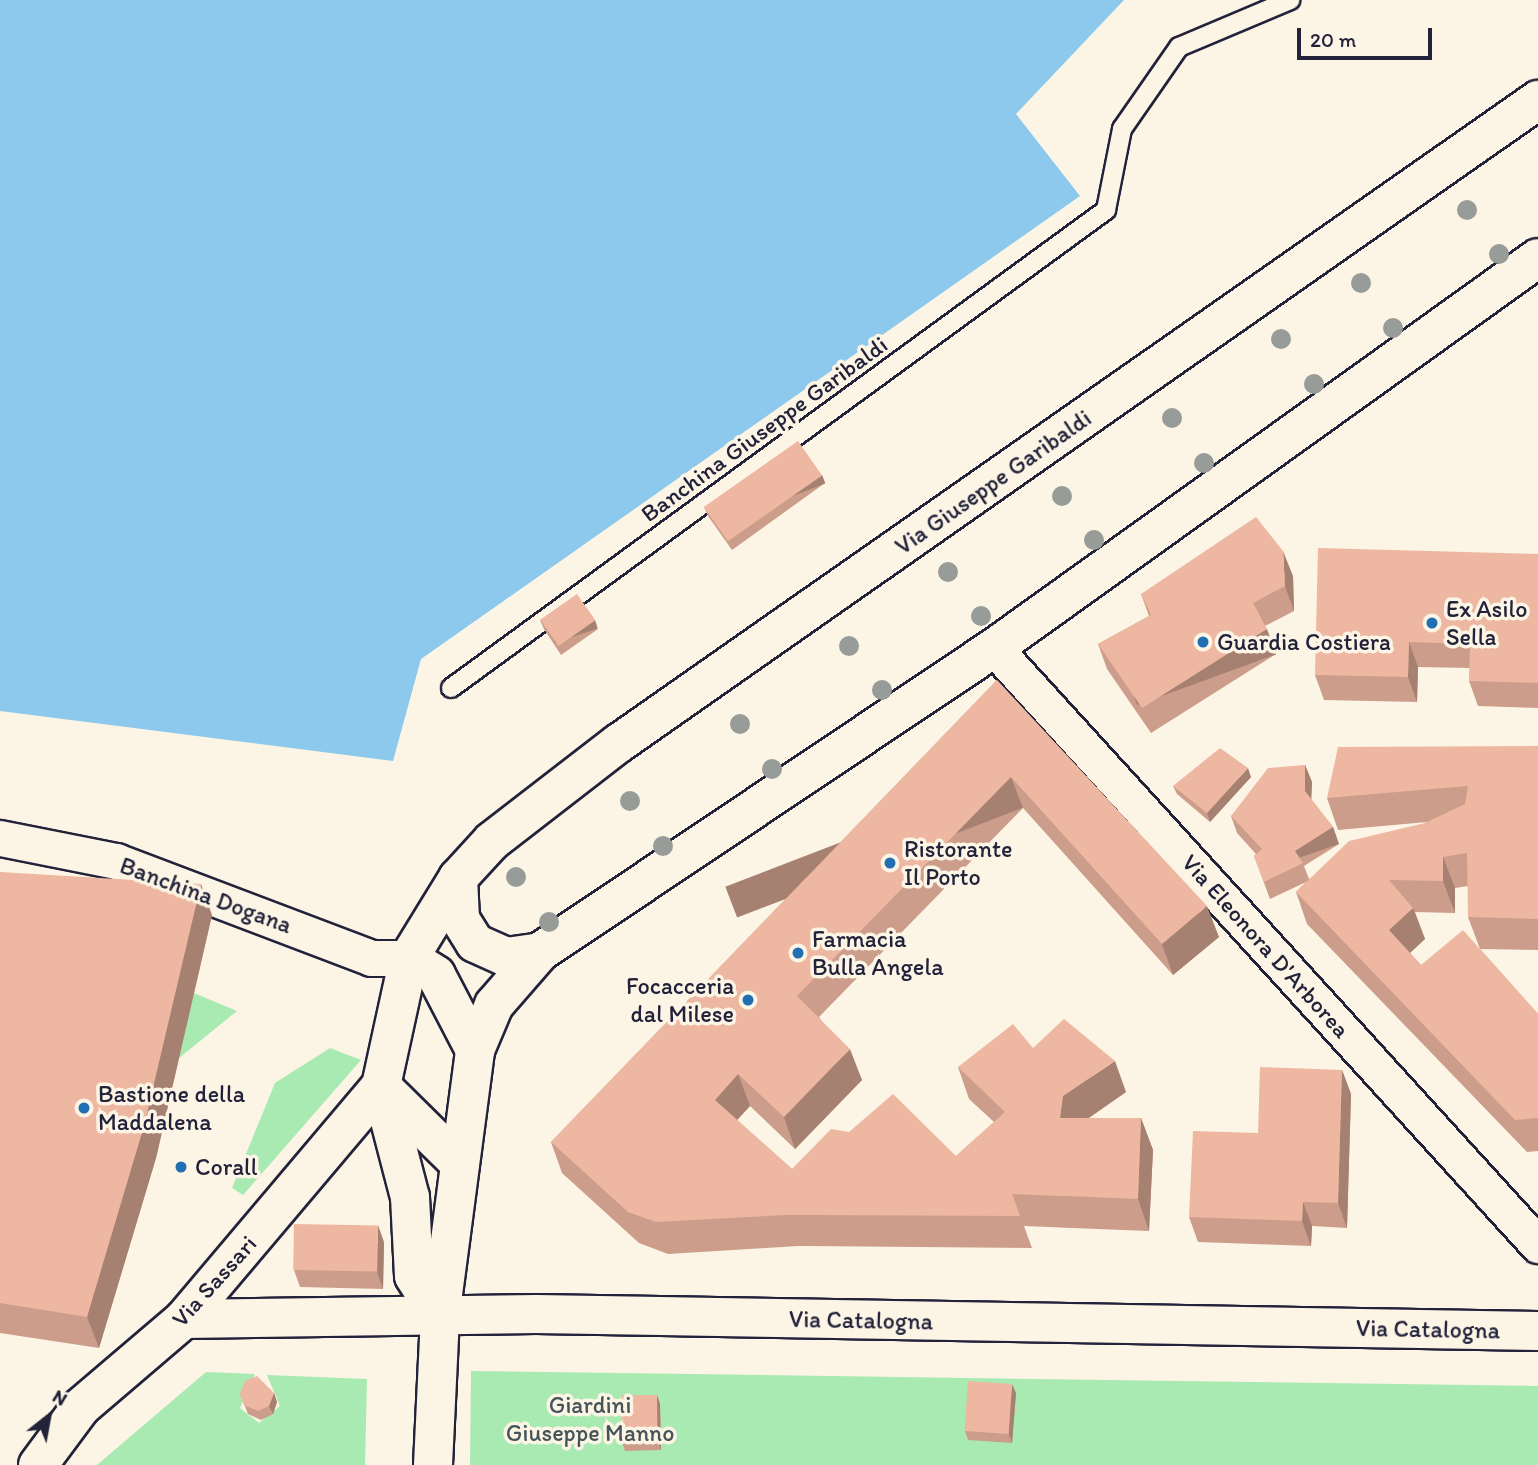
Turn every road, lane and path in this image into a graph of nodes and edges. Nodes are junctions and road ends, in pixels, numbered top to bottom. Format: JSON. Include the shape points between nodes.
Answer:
{"nodes":[{"id":1,"x":1290,"y":0,"type":"edge"},
{"id":2,"x":1538,"y":100,"type":"edge"},
{"id":3,"x":1538,"y":258,"type":"edge"},
{"id":4,"x":994,"y":648,"type":"junction"},
{"id":5,"x":451,"y":688,"type":"dead end"},
{"id":6,"x":0,"y":838,"type":"edge"},
{"id":7,"x":458,"y":878,"type":"junction"},
{"id":8,"x":540,"y":952,"type":"junction"},
{"id":9,"x":409,"y":958,"type":"junction"},
{"id":10,"x":475,"y":1050,"type":"junction"},
{"id":11,"x":381,"y":1086,"type":"junction"},
{"id":12,"x":460,"y":1164,"type":"junction"},
{"id":13,"x":1538,"y":1245,"type":"edge"},
{"id":14,"x":440,"y":1317,"type":"junction"},
{"id":15,"x":184,"y":1319,"type":"junction"},
{"id":16,"x":1538,"y":1331,"type":"edge"},
{"id":17,"x":38,"y":1465,"type":"edge"},
{"id":18,"x":433,"y":1465,"type":"edge"}],
"edges":[{"from":1,"to":5,"type":"lane","name":"Banchina Giuseppe Garibaldi","via":[[1179,47],[1122,128],[1106,210]]},
{"from":2,"to":7,"type":"main road","name":"Via Giuseppe Garibaldi","via":[[620,743],[492,841]]},
{"from":3,"to":4,"type":"main road"},
{"from":4,"to":8,"type":"main road"},
{"from":4,"to":13,"type":"street","name":"Via Eleonora D'Arborea"},
{"from":6,"to":9,"type":"street","name":"Banchina Dogana","via":[[116,861],[371,958]]},
{"from":7,"to":8,"type":"main road","via":[[460,919],[475,943],[506,957]]},
{"from":7,"to":9,"type":"main road","name":"Via Giuseppe Garibaldi"},
{"from":8,"to":10,"type":"main road","via":[[494,1005]]},
{"from":9,"to":10,"type":"main road","via":[[436,975]]},
{"from":9,"to":11,"type":"main road","name":"Via Giuseppe Garibaldi"},
{"from":10,"to":12,"type":"main road"},
{"from":11,"to":12,"type":"main road"},
{"from":11,"to":14,"type":"main road","name":"Via Giuseppe Garibaldi","via":[[411,1197],[414,1276]]},
{"from":11,"to":15,"type":"main road","name":"Via Sassari"},
{"from":12,"to":14,"type":"main road"},
{"from":14,"to":15,"type":"main road","name":"Via Catalogna"},
{"from":14,"to":16,"type":"main road","name":"Via Catalogna"},
{"from":14,"to":18,"type":"main road"},
{"from":15,"to":17,"type":"main road","name":"Via Sassari","via":[[90,1399]]}]}
